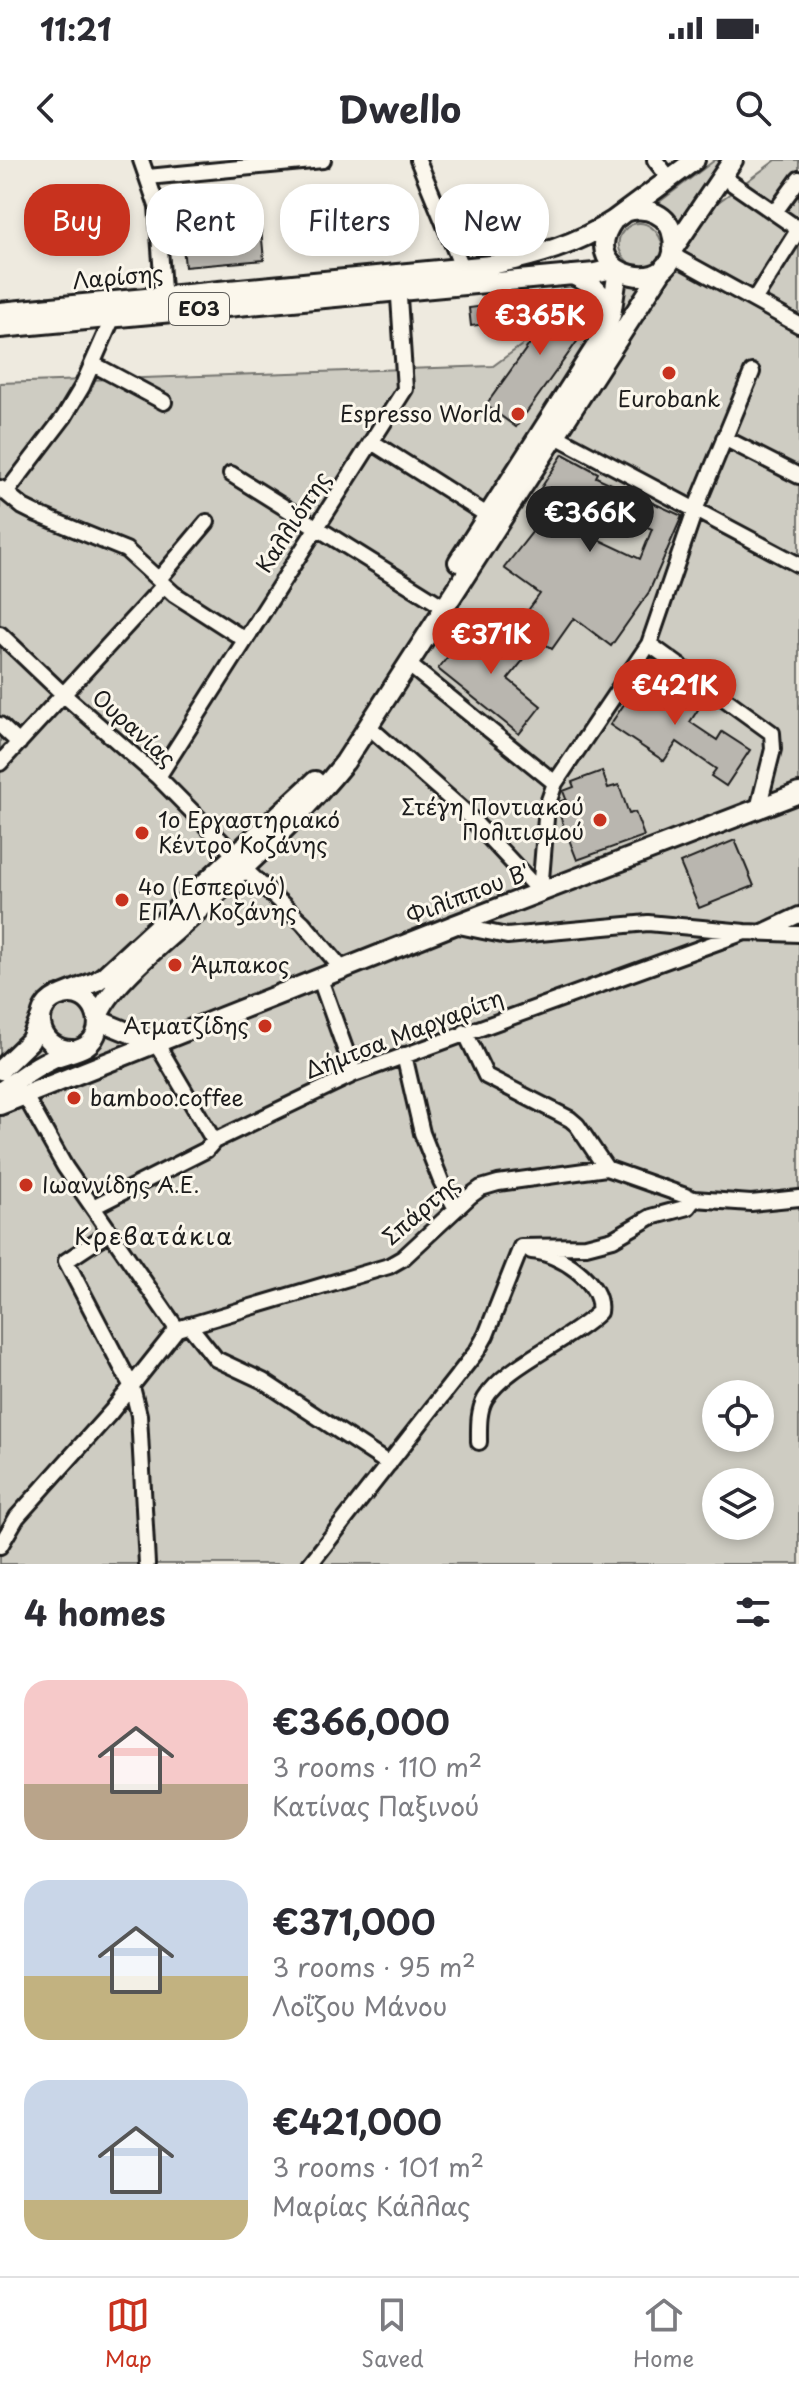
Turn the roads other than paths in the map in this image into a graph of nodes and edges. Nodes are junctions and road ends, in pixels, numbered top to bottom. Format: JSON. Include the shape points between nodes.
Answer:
{"nodes":[{"id":1,"x":141,"y":160,"type":"edge"},
{"id":2,"x":323,"y":160,"type":"edge"},
{"id":3,"x":418,"y":160,"type":"edge"},
{"id":4,"x":655,"y":160,"type":"edge"},
{"id":5,"x":695,"y":160,"type":"edge"},
{"id":6,"x":733,"y":160,"type":"edge"},
{"id":7,"x":220,"y":165,"type":"edge"},
{"id":8,"x":148,"y":177,"type":"junction"},
{"id":9,"x":723,"y":177,"type":"junction"},
{"id":10,"x":670,"y":179,"type":"junction"},
{"id":11,"x":799,"y":179,"type":"edge"},
{"id":12,"x":775,"y":212,"type":"junction"},
{"id":13,"x":620,"y":216,"type":"junction"},
{"id":14,"x":670,"y":257,"type":"junction"},
{"id":15,"x":617,"y":269,"type":"junction"},
{"id":16,"x":572,"y":275,"type":"junction"},
{"id":17,"x":466,"y":276,"type":"junction"},
{"id":18,"x":398,"y":282,"type":"junction"},
{"id":19,"x":754,"y":300,"type":"junction"},
{"id":20,"x":164,"y":305,"type":"junction"},
{"id":21,"x":0,"y":312,"type":"edge"},
{"id":22,"x":611,"y":315,"type":"junction"},
{"id":23,"x":113,"y":317,"type":"junction"},
{"id":24,"x":799,"y":325,"type":"edge"},
{"id":25,"x":0,"y":328,"type":"edge"},
{"id":26,"x":93,"y":364,"type":"junction"},
{"id":27,"x":752,"y":372,"type":"dead end"},
{"id":28,"x":164,"y":402,"type":"dead end"},
{"id":29,"x":551,"y":430,"type":"junction"},
{"id":30,"x":724,"y":438,"type":"junction"},
{"id":31,"x":372,"y":442,"type":"junction"},
{"id":32,"x":231,"y":474,"type":"dead end"},
{"id":33,"x":799,"y":476,"type":"edge"},
{"id":34,"x":3,"y":491,"type":"edge"},
{"id":35,"x":695,"y":510,"type":"junction"},
{"id":36,"x":487,"y":515,"type":"junction"},
{"id":37,"x":207,"y":522,"type":"dead end"},
{"id":38,"x":316,"y":527,"type":"junction"},
{"id":39,"x":799,"y":565,"type":"edge"},
{"id":40,"x":162,"y":582,"type":"junction"},
{"id":41,"x":439,"y":604,"type":"junction"},
{"id":42,"x":0,"y":634,"type":"edge"},
{"id":43,"x":244,"y":639,"type":"junction"},
{"id":44,"x":649,"y":644,"type":"junction"},
{"id":45,"x":408,"y":664,"type":"junction"},
{"id":46,"x":64,"y":695,"type":"junction"},
{"id":47,"x":0,"y":725,"type":"edge"},
{"id":48,"x":368,"y":726,"type":"junction"},
{"id":49,"x":19,"y":743,"type":"junction"},
{"id":50,"x":0,"y":763,"type":"edge"},
{"id":51,"x":158,"y":777,"type":"junction"},
{"id":52,"x":555,"y":783,"type":"junction"},
{"id":53,"x":799,"y":793,"type":"edge"},
{"id":54,"x":758,"y":809,"type":"junction"},
{"id":55,"x":240,"y":862,"type":"junction"},
{"id":56,"x":540,"y":892,"type":"junction"},
{"id":57,"x":799,"y":915,"type":"edge"},
{"id":58,"x":454,"y":925,"type":"junction"},
{"id":59,"x":745,"y":932,"type":"junction"},
{"id":60,"x":761,"y":933,"type":"junction"},
{"id":61,"x":799,"y":934,"type":"edge"},
{"id":62,"x":343,"y":970,"type":"junction"},
{"id":63,"x":320,"y":979,"type":"junction"},
{"id":64,"x":62,"y":995,"type":"junction"},
{"id":65,"x":42,"y":1015,"type":"junction"},
{"id":66,"x":98,"y":1019,"type":"junction"},
{"id":67,"x":465,"y":1032,"type":"junction"},
{"id":68,"x":157,"y":1044,"type":"junction"},
{"id":69,"x":78,"y":1049,"type":"junction"},
{"id":70,"x":404,"y":1055,"type":"junction"},
{"id":71,"x":120,"y":1058,"type":"junction"},
{"id":72,"x":0,"y":1070,"type":"edge"},
{"id":73,"x":354,"y":1074,"type":"junction"},
{"id":74,"x":0,"y":1092,"type":"edge"},
{"id":75,"x":24,"y":1094,"type":"junction"},
{"id":76,"x":0,"y":1105,"type":"edge"},
{"id":77,"x":214,"y":1141,"type":"junction"},
{"id":78,"x":606,"y":1168,"type":"junction"},
{"id":79,"x":799,"y":1198,"type":"edge"},
{"id":80,"x":694,"y":1199,"type":"junction"},
{"id":81,"x":93,"y":1207,"type":"junction"},
{"id":82,"x":455,"y":1207,"type":"junction"},
{"id":83,"x":110,"y":1232,"type":"junction"},
{"id":84,"x":519,"y":1251,"type":"junction"},
{"id":85,"x":183,"y":1327,"type":"junction"},
{"id":86,"x":132,"y":1387,"type":"junction"},
{"id":87,"x":479,"y":1442,"type":"dead end"},
{"id":88,"x":389,"y":1464,"type":"junction"},
{"id":89,"x":0,"y":1546,"type":"edge"},
{"id":90,"x":147,"y":1564,"type":"edge"},
{"id":91,"x":310,"y":1564,"type":"edge"}],
"edges":[{"from":1,"to":8,"type":"street"},
{"from":2,"to":7,"type":"street"},
{"from":3,"to":17,"type":"street"},
{"from":4,"to":10,"type":"street"},
{"from":5,"to":10,"type":"main road","number":"ΕΟ3"},
{"from":6,"to":9,"type":"main road"},
{"from":7,"to":8,"type":"street"},
{"from":8,"to":20,"type":"street","via":[[159,224]]},
{"from":9,"to":12,"type":"street"},
{"from":9,"to":14,"type":"main road"},
{"from":10,"to":13,"type":"main road","number":"ΕΟ3"},
{"from":11,"to":12,"type":"street"},
{"from":12,"to":19,"type":"street","via":[[797,232]]},
{"from":13,"to":14,"type":"main road","via":[[641,209],[664,219],[672,232]]},
{"from":13,"to":15,"type":"main road","via":[[606,233],[605,248]]},
{"from":13,"to":17,"type":"main road","name":"Λαρίσης","number":"ΕΟ3","via":[[585,238]]},
{"from":14,"to":15,"type":"main road","number":"ΕΟ3","via":[[646,277]]},
{"from":14,"to":19,"type":"street"},
{"from":14,"to":29,"type":"main road"},
{"from":15,"to":16,"type":"main road","name":"Λαρίσης","number":"ΕΟ3"},
{"from":15,"to":22,"type":"main road"},
{"from":16,"to":17,"type":"main road","name":"Λαρίσης","number":"ΕΟ3"},
{"from":16,"to":22,"type":"main road","via":[[597,289]]},
{"from":17,"to":18,"type":"main road","name":"Λαρίσης","number":"ΕΟ3"},
{"from":18,"to":20,"type":"main road","name":"Λαρίσης","number":"ΕΟ3"},
{"from":18,"to":31,"type":"street","name":"Καλλιόπης","via":[[405,389]]},
{"from":19,"to":24,"type":"street"},
{"from":20,"to":21,"type":"main road","name":"Λαρίσης","number":"ΕΟ3"},
{"from":20,"to":23,"type":"main road","name":"Λαρίσης","number":"ΕΟ3"},
{"from":22,"to":29,"type":"main road"},
{"from":23,"to":25,"type":"main road","name":"Λαρίσης","number":"ΕΟ3"},
{"from":23,"to":26,"type":"street"},
{"from":26,"to":28,"type":"street"},
{"from":26,"to":34,"type":"street","via":[[64,417]]},
{"from":27,"to":30,"type":"street"},
{"from":29,"to":35,"type":"street"},
{"from":29,"to":36,"type":"main road"},
{"from":29,"to":41,"type":"main road"},
{"from":30,"to":33,"type":"street"},
{"from":30,"to":35,"type":"street"},
{"from":31,"to":36,"type":"street"},
{"from":31,"to":38,"type":"street","name":"Καλλιόπης"},
{"from":32,"to":38,"type":"street"},
{"from":34,"to":40,"type":"street","via":[[37,514],[120,547]]},
{"from":35,"to":39,"type":"street"},
{"from":35,"to":44,"type":"street"},
{"from":36,"to":41,"type":"main road"},
{"from":37,"to":40,"type":"street"},
{"from":38,"to":41,"type":"street"},
{"from":38,"to":43,"type":"street","name":"Καλλιόπης"},
{"from":40,"to":43,"type":"street"},
{"from":40,"to":46,"type":"street"},
{"from":41,"to":45,"type":"main road"},
{"from":41,"to":55,"type":"main road","via":[[322,772]]},
{"from":42,"to":46,"type":"street","name":"Ουρανίας"},
{"from":43,"to":51,"type":"street","name":"Καλλιόπης"},
{"from":44,"to":52,"type":"street"},
{"from":44,"to":54,"type":"street","via":[[772,733]]},
{"from":45,"to":48,"type":"main road"},
{"from":45,"to":52,"type":"street"},
{"from":46,"to":49,"type":"street"},
{"from":46,"to":51,"type":"street","name":"Ουρανίας"},
{"from":47,"to":49,"type":"street"},
{"from":48,"to":55,"type":"main road","via":[[313,801]]},
{"from":48,"to":56,"type":"street","via":[[464,811]]},
{"from":49,"to":50,"type":"street"},
{"from":51,"to":55,"type":"street","name":"Ουρανίας"},
{"from":52,"to":56,"type":"street","via":[[547,806]]},
{"from":53,"to":54,"type":"main road","name":"Φιλίππου Β'"},
{"from":54,"to":56,"type":"main road","name":"Φιλίππου Β'"},
{"from":55,"to":62,"type":"street","name":"Ουρανίας"},
{"from":55,"to":64,"type":"main road","via":[[104,976]]},
{"from":55,"to":66,"type":"main road","via":[[106,1001]]},
{"from":56,"to":58,"type":"main road","name":"Φιλίππου Β'"},
{"from":57,"to":60,"type":"street"},
{"from":58,"to":59,"type":"street","via":[[507,936],[648,923]]},
{"from":58,"to":62,"type":"main road","name":"Φιλίππου Β'"},
{"from":59,"to":60,"type":"street"},
{"from":59,"to":67,"type":"street","name":"Δήμτσα Μαργαρίτη"},
{"from":60,"to":61,"type":"street"},
{"from":62,"to":63,"type":"main road","name":"Φιλίππου Β'"},
{"from":63,"to":68,"type":"main road","name":"Φιλίππου Β'"},
{"from":63,"to":73,"type":"street"},
{"from":64,"to":65,"type":"main road"},
{"from":64,"to":66,"type":"main road","via":[[84,997]]},
{"from":65,"to":69,"type":"main road","via":[[47,1039],[58,1048]]},
{"from":65,"to":72,"type":"main road","via":[[34,1036]]},
{"from":66,"to":68,"type":"main road"},
{"from":66,"to":69,"type":"main road","via":[[95,1035]]},
{"from":67,"to":70,"type":"street","name":"Δήμτσα Μαργαρίτη"},
{"from":67,"to":78,"type":"street","via":[[486,1076],[570,1119]]},
{"from":68,"to":71,"type":"main road","name":"Φιλίππου Β'"},
{"from":68,"to":77,"type":"street"},
{"from":69,"to":71,"type":"main road"},
{"from":69,"to":74,"type":"main road","via":[[26,1073]]},
{"from":70,"to":73,"type":"street","name":"Δήμτσα Μαργαρίτη"},
{"from":70,"to":82,"type":"street","via":[[422,1133]]},
{"from":71,"to":75,"type":"main road","name":"Φιλίππου Β'"},
{"from":73,"to":77,"type":"street","name":"Δήμτσα Μαργαρίτη"},
{"from":75,"to":76,"type":"main road","name":"Φιλίππου Β'"},
{"from":75,"to":81,"type":"street"},
{"from":77,"to":81,"type":"street","name":"Δήμτσα Μαργαρίτη","via":[[206,1150]]},
{"from":78,"to":80,"type":"street"},
{"from":78,"to":82,"type":"street","name":"Σπάρτης","via":[[498,1183]]},
{"from":79,"to":80,"type":"street","via":[[751,1203]]},
{"from":80,"to":84,"type":"street","via":[[688,1207],[651,1217],[613,1239],[586,1246],[524,1246]]},
{"from":81,"to":83,"type":"street"},
{"from":82,"to":85,"type":"street","name":"Σπάρτης","via":[[389,1266]]},
{"from":83,"to":85,"type":"street"},
{"from":83,"to":86,"type":"street","via":[[66,1261]]},
{"from":84,"to":87,"type":"street","via":[[542,1252],[581,1274],[601,1302],[599,1312],[493,1390],[479,1420]]},
{"from":84,"to":88,"type":"street","via":[[477,1351]]},
{"from":85,"to":86,"type":"street"},
{"from":85,"to":88,"type":"street","via":[[216,1359],[263,1381]]},
{"from":86,"to":89,"type":"street","via":[[17,1517]]},
{"from":86,"to":90,"type":"street","via":[[139,1415]]},
{"from":88,"to":91,"type":"street"}]}
